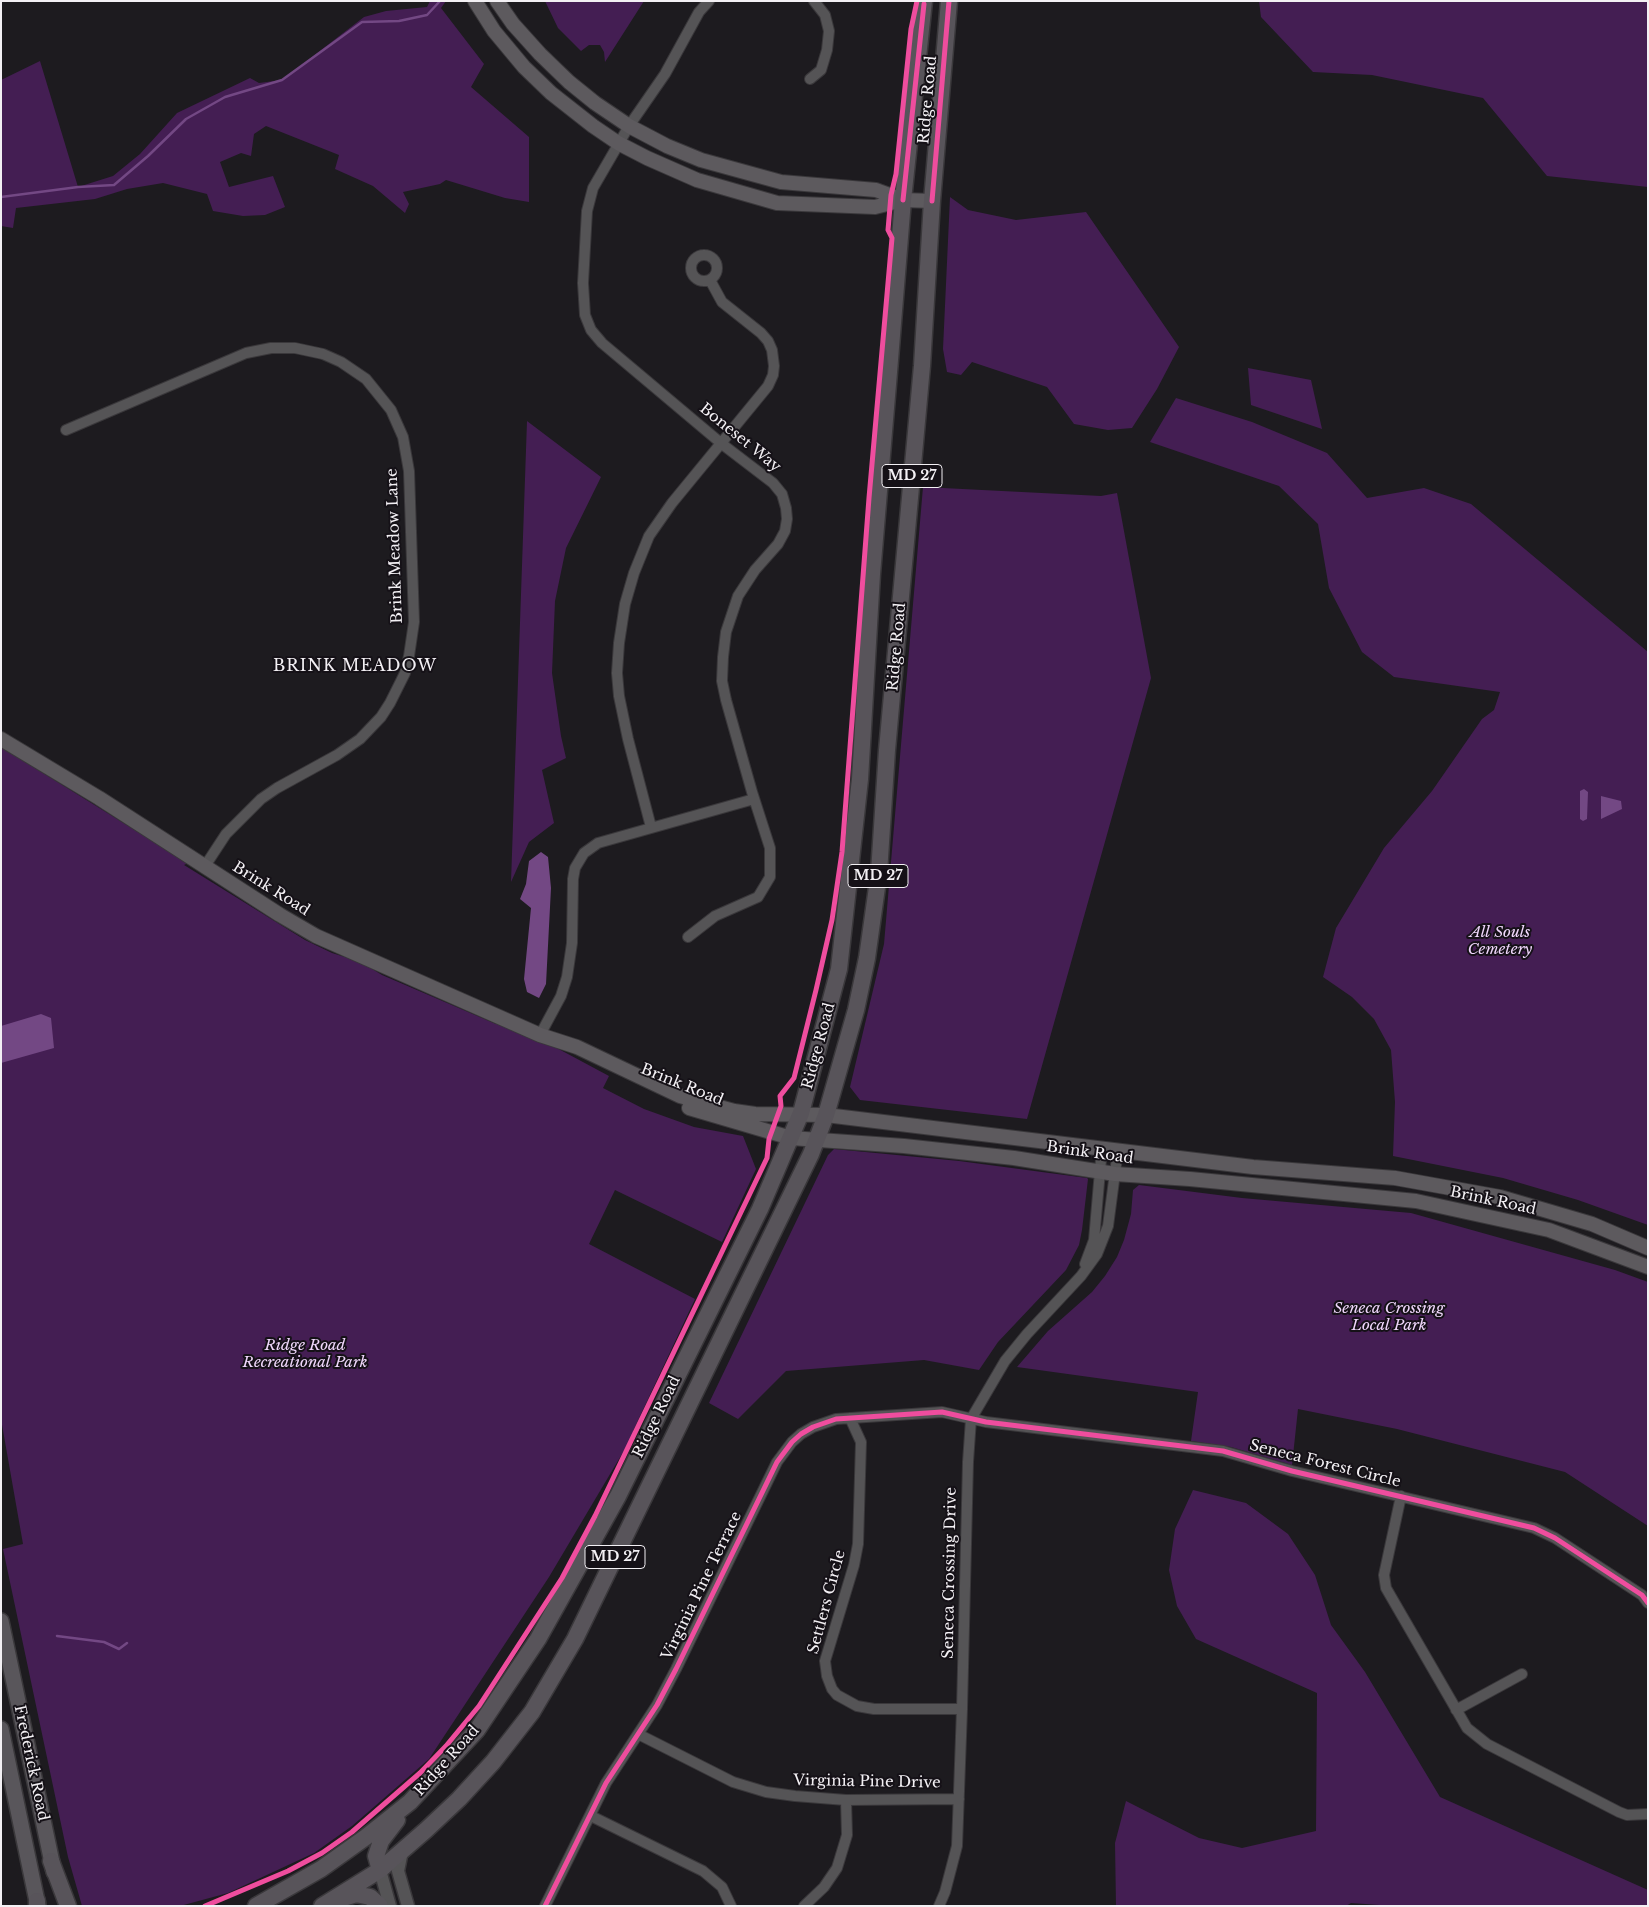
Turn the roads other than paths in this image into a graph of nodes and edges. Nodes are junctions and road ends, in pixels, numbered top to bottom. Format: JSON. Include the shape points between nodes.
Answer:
{"nodes":[{"id":1,"x":475,"y":1,"type":"edge"},
{"id":2,"x":497,"y":1,"type":"edge"},
{"id":3,"x":709,"y":1,"type":"edge"},
{"id":4,"x":814,"y":1,"type":"edge"},
{"id":5,"x":924,"y":1,"type":"edge"},
{"id":6,"x":949,"y":1,"type":"edge"},
{"id":7,"x":810,"y":79,"type":"dead end"},
{"id":8,"x":629,"y":126,"type":"junction"},
{"id":9,"x":618,"y":143,"type":"junction"},
{"id":10,"x":903,"y":200,"type":"junction"},
{"id":11,"x":932,"y":201,"type":"junction"},
{"id":12,"x":710,"y":280,"type":"dead end"},
{"id":13,"x":66,"y":430,"type":"dead end"},
{"id":14,"x":722,"y":444,"type":"junction"},
{"id":15,"x":1,"y":739,"type":"edge"},
{"id":16,"x":754,"y":799,"type":"junction"},
{"id":17,"x":651,"y":827,"type":"junction"},
{"id":18,"x":204,"y":866,"type":"junction"},
{"id":19,"x":688,"y":937,"type":"dead end"},
{"id":20,"x":540,"y":1035,"type":"junction"},
{"id":21,"x":801,"y":1113,"type":"junction"},
{"id":22,"x":826,"y":1115,"type":"junction"},
{"id":23,"x":791,"y":1138,"type":"junction"},
{"id":24,"x":817,"y":1140,"type":"junction"},
{"id":25,"x":1102,"y":1148,"type":"junction"},
{"id":26,"x":1118,"y":1150,"type":"junction"},
{"id":27,"x":1100,"y":1172,"type":"junction"},
{"id":28,"x":1115,"y":1174,"type":"junction"},
{"id":29,"x":1648,"y":1248,"type":"edge"},
{"id":30,"x":1648,"y":1266,"type":"edge"},
{"id":31,"x":1081,"y":1276,"type":"junction"},
{"id":32,"x":850,"y":1418,"type":"junction"},
{"id":33,"x":971,"y":1419,"type":"junction"},
{"id":34,"x":1401,"y":1496,"type":"junction"},
{"id":35,"x":1648,"y":1603,"type":"edge"},
{"id":36,"x":1,"y":1621,"type":"edge"},
{"id":37,"x":5,"y":1657,"type":"edge"},
{"id":38,"x":1522,"y":1674,"type":"dead end"},
{"id":39,"x":962,"y":1709,"type":"junction"},
{"id":40,"x":1456,"y":1710,"type":"junction"},
{"id":41,"x":1,"y":1729,"type":"edge"},
{"id":42,"x":638,"y":1734,"type":"junction"},
{"id":43,"x":959,"y":1799,"type":"junction"},
{"id":44,"x":846,"y":1800,"type":"junction"},
{"id":45,"x":410,"y":1802,"type":"junction"},
{"id":46,"x":1648,"y":1814,"type":"edge"},
{"id":47,"x":591,"y":1816,"type":"junction"},
{"id":48,"x":402,"y":1851,"type":"junction"},
{"id":49,"x":51,"y":1861,"type":"junction"},
{"id":50,"x":380,"y":1870,"type":"junction"},
{"id":51,"x":326,"y":1903,"type":"edge"},
{"id":52,"x":38,"y":1904,"type":"edge"},
{"id":53,"x":61,"y":1906,"type":"edge"},
{"id":54,"x":68,"y":1906,"type":"edge"},
{"id":55,"x":256,"y":1906,"type":"edge"},
{"id":56,"x":380,"y":1906,"type":"edge"},
{"id":57,"x":390,"y":1906,"type":"edge"},
{"id":58,"x":408,"y":1906,"type":"edge"},
{"id":59,"x":545,"y":1906,"type":"edge"},
{"id":60,"x":730,"y":1906,"type":"edge"},
{"id":61,"x":804,"y":1906,"type":"edge"},
{"id":62,"x":939,"y":1906,"type":"edge"}],
"edges":[{"from":1,"to":9,"type":"main road","via":[[494,31],[538,81],[575,113]]},
{"from":2,"to":8,"type":"main road","via":[[513,24],[569,82]]},
{"from":3,"to":8,"type":"street","name":"Boneset Way","via":[[699,12],[666,74]]},
{"from":4,"to":7,"type":"street","via":[[825,15],[828,31],[821,70]]},
{"from":5,"to":10,"type":"highway","name":"Ridge Road","number":"MD 27"},
{"from":6,"to":11,"type":"highway","name":"Ridge Road","number":"MD 27"},
{"from":8,"to":9,"type":"street","name":"Boneset Way"},
{"from":8,"to":10,"type":"main road","via":[[701,160],[781,182],[876,190]]},
{"from":9,"to":10,"type":"main road","via":[[697,180],[778,203],[875,206]]},
{"from":9,"to":14,"type":"street","name":"Boneset Way","via":[[592,188],[587,211],[583,283],[591,330],[602,344]]},
{"from":10,"to":11,"type":"main road"},
{"from":10,"to":21,"type":"highway","name":"Ridge Road","number":"MD 27","via":[[872,574],[860,779],[839,969]]},
{"from":11,"to":22,"type":"highway","name":"Ridge Road","number":"MD 27","via":[[922,366],[879,873],[866,966]]},
{"from":12,"to":14,"type":"street","via":[[722,302],[768,341],[774,358],[773,376],[768,386]]},
{"from":13,"to":18,"type":"street","name":"Brink Meadow Lane","via":[[246,353],[295,348],[323,354],[366,379],[391,410],[403,437],[409,471],[414,622],[405,673],[386,710],[360,739],[261,799],[226,834]]},
{"from":14,"to":16,"type":"street","name":"Boneset Way","via":[[773,483],[782,494],[786,508],[787,520],[778,544],[738,596],[726,632],[723,657],[722,681]]},
{"from":14,"to":17,"type":"street","via":[[649,536],[625,604],[617,673],[619,696]]},
{"from":15,"to":18,"type":"main road","name":"Brink Road"},
{"from":16,"to":17,"type":"street"},
{"from":16,"to":19,"type":"street","name":"Boneset Way","via":[[770,848],[770,877],[758,897],[715,916]]},
{"from":17,"to":20,"type":"street","via":[[598,843],[579,861],[573,879],[572,942],[567,977],[561,996]]},
{"from":18,"to":20,"type":"main road","name":"Brink Road","via":[[316,936]]},
{"from":20,"to":21,"type":"main road","name":"Brink Road","via":[[577,1047],[680,1096],[748,1113]]},
{"from":20,"to":23,"type":"main road","name":"Brink Road","via":[[684,1106]]},
{"from":21,"to":22,"type":"main road","name":"Brink Road"},
{"from":21,"to":23,"type":"highway","name":"Ridge Road","number":"MD 27"},
{"from":22,"to":24,"type":"highway","name":"Ridge Road","number":"MD 27"},
{"from":22,"to":25,"type":"main road","name":"Brink Road"},
{"from":23,"to":24,"type":"main road","name":"Brink Road"},
{"from":23,"to":45,"type":"highway","name":"Ridge Road","number":"MD 27","via":[[760,1209],[618,1496],[538,1640],[477,1730]]},
{"from":24,"to":27,"type":"main road","name":"Brink Road","via":[[1014,1158]]},
{"from":24,"to":48,"type":"highway","name":"Ridge Road","number":"MD 27","via":[[575,1639],[532,1712],[493,1762],[459,1799]]},
{"from":25,"to":26,"type":"main road","name":"Brink Road"},
{"from":25,"to":27,"type":"street","name":"Seneca Crossing Drive"},
{"from":26,"to":28,"type":"street","name":"Seneca Crossing Drive"},
{"from":26,"to":29,"type":"main road","name":"Brink Road","via":[[1263,1168],[1395,1178],[1448,1187],[1500,1197],[1592,1224]]},
{"from":27,"to":28,"type":"main road","name":"Brink Road"},
{"from":27,"to":31,"type":"street","name":"Seneca Crossing Drive","via":[[1094,1240]]},
{"from":28,"to":30,"type":"main road","name":"Brink Road","via":[[1416,1201],[1549,1230]]},
{"from":28,"to":31,"type":"street","name":"Seneca Crossing Drive","via":[[1108,1226],[1097,1254]]},
{"from":31,"to":33,"type":"street","name":"Seneca Crossing Drive","via":[[1005,1361]]},
{"from":32,"to":33,"type":"street","name":"Virginia Pine Terrace","via":[[933,1411]]},
{"from":32,"to":39,"type":"street","name":"Settlers Circle","via":[[862,1442],[858,1544],[825,1661],[832,1689],[857,1706],[874,1709]]},
{"from":32,"to":42,"type":"street","name":"Virginia Pine Terrace","via":[[813,1426],[784,1451],[676,1669]]},
{"from":33,"to":34,"type":"street","name":"Seneca Forest Circle","via":[[1223,1451]]},
{"from":33,"to":39,"type":"street","name":"Seneca Crossing Drive"},
{"from":34,"to":35,"type":"street","name":"Seneca Forest Circle","via":[[1534,1528],[1555,1538],[1642,1595]]},
{"from":34,"to":40,"type":"street","name":"Seneca Forest Circle","via":[[1384,1575],[1386,1588]]},
{"from":36,"to":37,"type":"main road","name":"Frederick Road"},
{"from":37,"to":49,"type":"main road","name":"Frederick Road"},
{"from":38,"to":40,"type":"street"},
{"from":39,"to":43,"type":"street","name":"Seneca Crossing Drive"},
{"from":40,"to":46,"type":"street","name":"Seneca Forest Circle","via":[[1467,1728],[1488,1744],[1618,1812]]},
{"from":41,"to":52,"type":"main road","name":"Frederick Road"},
{"from":42,"to":44,"type":"street","name":"Virginia Pine Drive","via":[[733,1782],[766,1792]]},
{"from":42,"to":47,"type":"street","name":"Virginia Pine Terrace","via":[[606,1783]]},
{"from":43,"to":44,"type":"street","name":"Virginia Pine Drive"},
{"from":43,"to":62,"type":"street","name":"Seneca Crossing Drive","via":[[957,1846]]},
{"from":44,"to":61,"type":"street","via":[[847,1835],[836,1868],[824,1887]]},
{"from":45,"to":50,"type":"highway","via":[[381,1841],[376,1856]]},
{"from":45,"to":55,"type":"highway","name":"Ridge Road","number":"MD 27","via":[[321,1869]]},
{"from":47,"to":59,"type":"street","name":"Virginia Pine Terrace"},
{"from":47,"to":60,"type":"street","via":[[703,1871],[722,1887]]},
{"from":48,"to":50,"type":"highway","name":"Ridge Road","number":"MD 27"},
{"from":48,"to":58,"type":"street","via":[[398,1871]]},
{"from":49,"to":53,"type":"main road","name":"Frederick Road"},
{"from":49,"to":54,"type":"highway"},
{"from":50,"to":51,"type":"highway","name":"Ridge Road","number":"MD 27"},
{"from":50,"to":57,"type":"street"},
{"from":51,"to":56,"type":"highway","via":[[356,1894],[370,1897]]}]}
